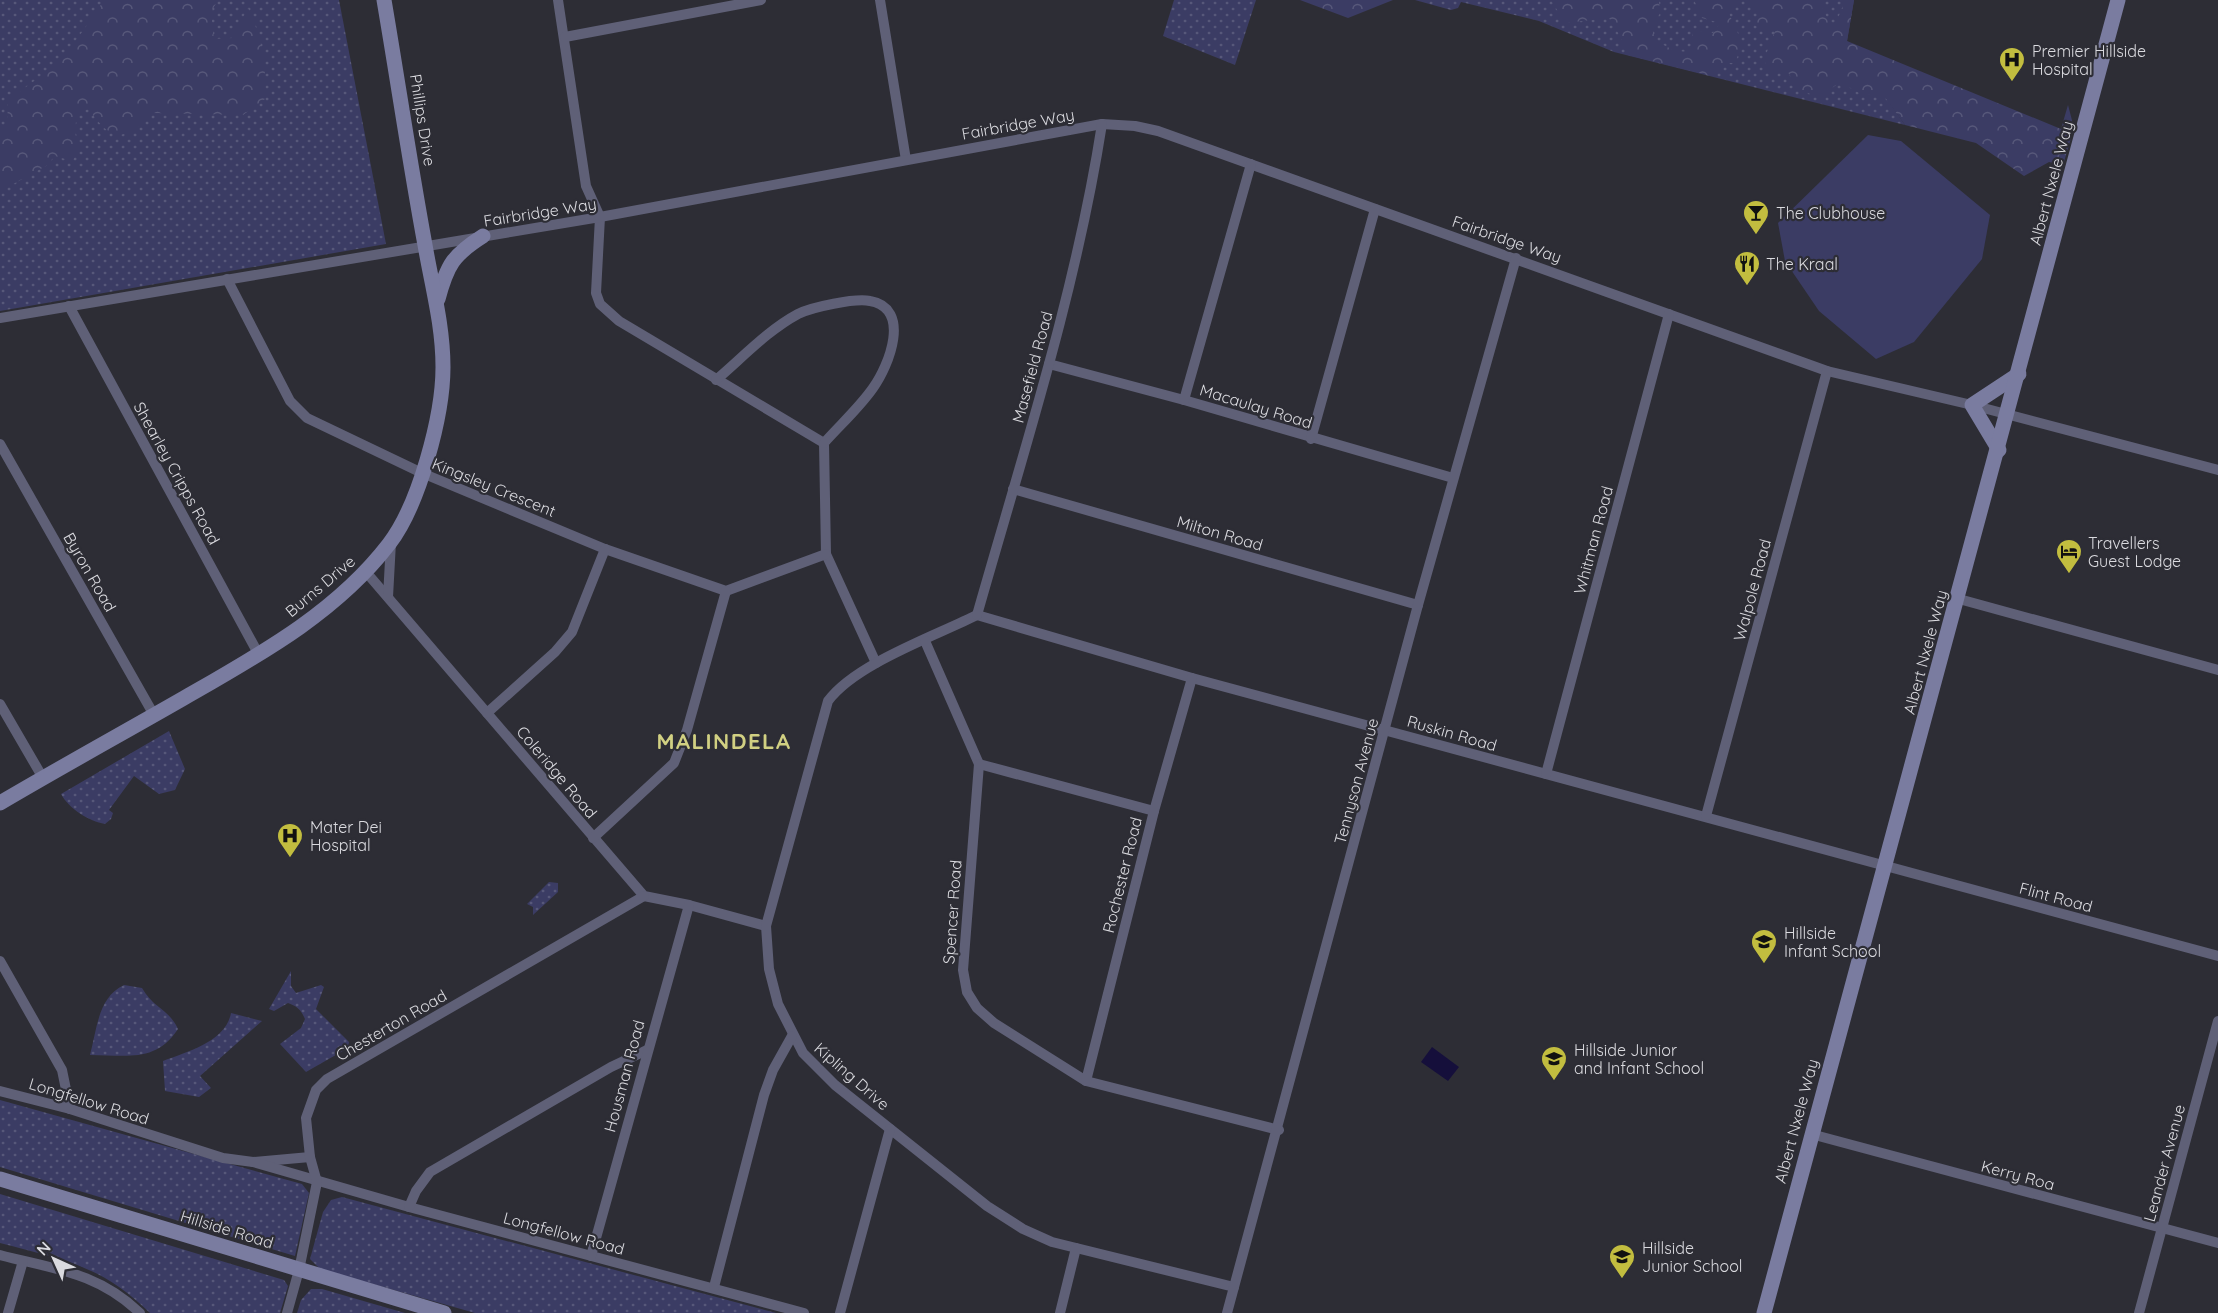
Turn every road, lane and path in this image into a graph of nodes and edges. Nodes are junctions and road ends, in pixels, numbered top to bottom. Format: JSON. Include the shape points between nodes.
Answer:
{"nodes":[{"id":1,"x":384,"y":0,"type":"edge"},
{"id":2,"x":558,"y":0,"type":"edge"},
{"id":3,"x":761,"y":0,"type":"edge"},
{"id":4,"x":880,"y":0,"type":"edge"},
{"id":5,"x":2118,"y":0,"type":"edge"},
{"id":6,"x":565,"y":37,"type":"junction"},
{"id":7,"x":1102,"y":124,"type":"junction"},
{"id":8,"x":906,"y":160,"type":"junction"},
{"id":9,"x":1251,"y":164,"type":"junction"},
{"id":10,"x":1375,"y":209,"type":"junction"},
{"id":11,"x":600,"y":217,"type":"junction"},
{"id":12,"x":483,"y":236,"type":"junction"},
{"id":13,"x":425,"y":246,"type":"junction"},
{"id":14,"x":1516,"y":258,"type":"junction"},
{"id":15,"x":227,"y":279,"type":"junction"},
{"id":16,"x":438,"y":302,"type":"junction"},
{"id":17,"x":69,"y":306,"type":"junction"},
{"id":18,"x":1669,"y":314,"type":"junction"},
{"id":19,"x":0,"y":318,"type":"edge"},
{"id":20,"x":1049,"y":364,"type":"junction"},
{"id":21,"x":1827,"y":370,"type":"junction"},
{"id":22,"x":2019,"y":374,"type":"junction"},
{"id":23,"x":716,"y":380,"type":"junction"},
{"id":24,"x":1184,"y":400,"type":"junction"},
{"id":25,"x":1972,"y":405,"type":"junction"},
{"id":26,"x":2008,"y":415,"type":"junction"},
{"id":27,"x":1311,"y":439,"type":"junction"},
{"id":28,"x":824,"y":443,"type":"junction"},
{"id":29,"x":0,"y":444,"type":"edge"},
{"id":30,"x":1999,"y":450,"type":"junction"},
{"id":31,"x":2218,"y":471,"type":"edge"},
{"id":32,"x":422,"y":473,"type":"junction"},
{"id":33,"x":1453,"y":478,"type":"junction"},
{"id":34,"x":1013,"y":489,"type":"junction"},
{"id":35,"x":391,"y":542,"type":"junction"},
{"id":36,"x":605,"y":549,"type":"junction"},
{"id":37,"x":826,"y":554,"type":"junction"},
{"id":38,"x":366,"y":572,"type":"junction"},
{"id":39,"x":726,"y":591,"type":"junction"},
{"id":40,"x":388,"y":597,"type":"junction"},
{"id":41,"x":1959,"y":599,"type":"junction"},
{"id":42,"x":1418,"y":605,"type":"junction"},
{"id":43,"x":977,"y":615,"type":"junction"},
{"id":44,"x":925,"y":641,"type":"junction"},
{"id":45,"x":260,"y":655,"type":"junction"},
{"id":46,"x":876,"y":663,"type":"junction"},
{"id":47,"x":2218,"y":670,"type":"edge"},
{"id":48,"x":1192,"y":678,"type":"junction"},
{"id":49,"x":0,"y":704,"type":"edge"},
{"id":50,"x":487,"y":713,"type":"junction"},
{"id":51,"x":154,"y":715,"type":"junction"},
{"id":52,"x":1385,"y":729,"type":"junction"},
{"id":53,"x":979,"y":764,"type":"junction"},
{"id":54,"x":1546,"y":774,"type":"junction"},
{"id":55,"x":43,"y":778,"type":"junction"},
{"id":56,"x":0,"y":803,"type":"edge"},
{"id":57,"x":1154,"y":812,"type":"junction"},
{"id":58,"x":1706,"y":816,"type":"junction"},
{"id":59,"x":593,"y":838,"type":"junction"},
{"id":60,"x":1885,"y":866,"type":"junction"},
{"id":61,"x":644,"y":896,"type":"junction"},
{"id":62,"x":689,"y":905,"type":"junction"},
{"id":63,"x":766,"y":926,"type":"junction"},
{"id":64,"x":2218,"y":956,"type":"edge"},
{"id":65,"x":0,"y":961,"type":"edge"},
{"id":66,"x":2218,"y":1021,"type":"edge"},
{"id":67,"x":792,"y":1036,"type":"junction"},
{"id":68,"x":647,"y":1050,"type":"junction"},
{"id":69,"x":1086,"y":1081,"type":"junction"},
{"id":70,"x":0,"y":1091,"type":"edge"},
{"id":71,"x":70,"y":1109,"type":"junction"},
{"id":72,"x":890,"y":1129,"type":"junction"},
{"id":73,"x":1279,"y":1130,"type":"junction"},
{"id":74,"x":1811,"y":1134,"type":"junction"},
{"id":75,"x":310,"y":1157,"type":"junction"},
{"id":76,"x":253,"y":1162,"type":"junction"},
{"id":77,"x":0,"y":1179,"type":"edge"},
{"id":78,"x":317,"y":1182,"type":"junction"},
{"id":79,"x":409,"y":1207,"type":"junction"},
{"id":80,"x":2162,"y":1229,"type":"junction"},
{"id":81,"x":2218,"y":1244,"type":"edge"},
{"id":82,"x":1076,"y":1248,"type":"junction"},
{"id":83,"x":0,"y":1255,"type":"edge"},
{"id":84,"x":591,"y":1256,"type":"junction"},
{"id":85,"x":23,"y":1261,"type":"junction"},
{"id":86,"x":299,"y":1270,"type":"junction"},
{"id":87,"x":714,"y":1287,"type":"junction"},
{"id":88,"x":1234,"y":1287,"type":"junction"},
{"id":89,"x":8,"y":1313,"type":"edge"},
{"id":90,"x":140,"y":1313,"type":"edge"},
{"id":91,"x":287,"y":1313,"type":"edge"},
{"id":92,"x":444,"y":1313,"type":"edge"},
{"id":93,"x":804,"y":1313,"type":"edge"},
{"id":94,"x":840,"y":1313,"type":"edge"},
{"id":95,"x":1060,"y":1313,"type":"edge"},
{"id":96,"x":1227,"y":1313,"type":"edge"},
{"id":97,"x":1764,"y":1313,"type":"edge"},
{"id":98,"x":2139,"y":1313,"type":"edge"}],
"edges":[{"from":1,"to":13,"type":"main road","name":"Phillips Drive"},
{"from":2,"to":6,"type":"street"},
{"from":3,"to":6,"type":"street"},
{"from":4,"to":8,"type":"street"},
{"from":5,"to":22,"type":"main road","name":"Albert Nxele Way"},
{"from":6,"to":11,"type":"street","via":[[582,167]]},
{"from":7,"to":8,"type":"street","name":"Fairbridge Way"},
{"from":7,"to":9,"type":"street","name":"Fairbridge Way","via":[[1158,131]]},
{"from":7,"to":20,"type":"street","name":"Masefield Road","via":[[1092,192]]},
{"from":8,"to":11,"type":"street","name":"Fairbridge Way"},
{"from":9,"to":10,"type":"street","name":"Fairbridge Way"},
{"from":9,"to":24,"type":"street"},
{"from":10,"to":14,"type":"street","name":"Fairbridge Way"},
{"from":10,"to":27,"type":"street"},
{"from":11,"to":12,"type":"street","name":"Fairbridge Way"},
{"from":11,"to":23,"type":"street","via":[[596,293],[600,304],[620,321]]},
{"from":12,"to":13,"type":"street","name":"Fairbridge Way"},
{"from":12,"to":16,"type":"main road","via":[[450,263]]},
{"from":13,"to":15,"type":"street","name":"Fairbridge Way"},
{"from":13,"to":16,"type":"main road","name":"Burns Drive"},
{"from":14,"to":18,"type":"street","name":"Fairbridge Way"},
{"from":14,"to":33,"type":"street","name":"Tennyson Avenue"},
{"from":15,"to":17,"type":"street","name":"Fairbridge Way"},
{"from":15,"to":32,"type":"street","name":"Kingsley Crescent","via":[[297,410]]},
{"from":16,"to":32,"type":"main road","name":"Burns Drive","via":[[443,369],[440,408]]},
{"from":17,"to":19,"type":"street","name":"Fairbridge Way"},
{"from":17,"to":45,"type":"street","name":"Shearley Cripps Road"},
{"from":18,"to":21,"type":"street","name":"Fairbridge Way"},
{"from":18,"to":54,"type":"street","name":"Whitman Road"},
{"from":20,"to":24,"type":"street","name":"Macaulay Road"},
{"from":20,"to":34,"type":"street","name":"Masefield Road"},
{"from":21,"to":25,"type":"street","name":"Fairbridge Way"},
{"from":21,"to":58,"type":"street","name":"Walpole Road"},
{"from":22,"to":25,"type":"main road"},
{"from":22,"to":26,"type":"main road","name":"Albert Nxele Way"},
{"from":23,"to":28,"type":"street"},
{"from":23,"to":28,"type":"street","via":[[800,313],[866,300],[880,303],[894,321],[885,366],[872,389]]},
{"from":24,"to":27,"type":"street","name":"Macaulay Road"},
{"from":25,"to":26,"type":"street","name":"Fairbridge Way"},
{"from":25,"to":30,"type":"main road"},
{"from":26,"to":30,"type":"main road","name":"Albert Nxele Way"},
{"from":26,"to":31,"type":"street","name":"Fairbridge Way"},
{"from":27,"to":33,"type":"street","name":"Macaulay Road"},
{"from":28,"to":37,"type":"street"},
{"from":29,"to":51,"type":"street","name":"Byron Road"},
{"from":30,"to":41,"type":"main road","name":"Albert Nxele Way"},
{"from":32,"to":35,"type":"main road","name":"Burns Drive"},
{"from":32,"to":36,"type":"street","name":"Kingsley Crescent"},
{"from":33,"to":42,"type":"street","name":"Tennyson Avenue"},
{"from":34,"to":42,"type":"street","name":"Milton Road"},
{"from":34,"to":43,"type":"street","name":"Masefield Road"},
{"from":35,"to":38,"type":"main road","name":"Burns Drive"},
{"from":35,"to":40,"type":"street"},
{"from":36,"to":39,"type":"street","name":"Kingsley Crescent"},
{"from":36,"to":50,"type":"street","via":[[572,632]]},
{"from":37,"to":39,"type":"street"},
{"from":37,"to":46,"type":"street"},
{"from":38,"to":40,"type":"street","name":"Coleridge Road"},
{"from":38,"to":45,"type":"main road","name":"Burns Drive","via":[[310,620]]},
{"from":39,"to":59,"type":"street","via":[[674,763]]},
{"from":40,"to":50,"type":"street","name":"Coleridge Road"},
{"from":41,"to":47,"type":"street"},
{"from":41,"to":60,"type":"main road","name":"Albert Nxele Way"},
{"from":42,"to":52,"type":"street","name":"Tennyson Avenue"},
{"from":43,"to":44,"type":"street","name":"Kipling Drive"},
{"from":43,"to":48,"type":"street","name":"Ruskin Road"},
{"from":44,"to":46,"type":"street","name":"Kipling Drive"},
{"from":44,"to":53,"type":"street","name":"Spencer Road"},
{"from":45,"to":51,"type":"main road","name":"Burns Drive"},
{"from":46,"to":63,"type":"street","name":"Kipling Drive","via":[[828,701]]},
{"from":48,"to":52,"type":"street","name":"Ruskin Road"},
{"from":48,"to":57,"type":"street","name":"Rochester Road"},
{"from":49,"to":55,"type":"street"},
{"from":50,"to":59,"type":"street","name":"Coleridge Road"},
{"from":51,"to":55,"type":"main road","name":"Burns Drive"},
{"from":52,"to":54,"type":"street","name":"Ruskin Road"},
{"from":52,"to":73,"type":"street","name":"Tennyson Avenue"},
{"from":53,"to":57,"type":"street"},
{"from":53,"to":69,"type":"street","name":"Spencer Road","via":[[963,970],[967,992],[994,1023]]},
{"from":54,"to":58,"type":"street","name":"Ruskin Road"},
{"from":55,"to":56,"type":"main road","name":"Burns Drive"},
{"from":57,"to":69,"type":"street","name":"Rochester Road"},
{"from":58,"to":60,"type":"street","name":"Ruskin Road"},
{"from":59,"to":61,"type":"street","name":"Coleridge Road"},
{"from":60,"to":64,"type":"street","name":"Flint Road"},
{"from":60,"to":74,"type":"main road","name":"Albert Nxele Way"},
{"from":61,"to":62,"type":"street"},
{"from":61,"to":75,"type":"street","name":"Chesterton Road","via":[[327,1079],[316,1090],[306,1118]]},
{"from":62,"to":63,"type":"street"},
{"from":62,"to":68,"type":"street","name":"Housman Road"},
{"from":63,"to":67,"type":"street","name":"Kipling Drive","via":[[768,969]]},
{"from":65,"to":71,"type":"street","via":[[62,1070]]},
{"from":66,"to":80,"type":"street","name":"Leander Avenue"},
{"from":67,"to":72,"type":"street","name":"Kipling Drive","via":[[815,1066]]},
{"from":67,"to":87,"type":"street","via":[[764,1095]]},
{"from":68,"to":79,"type":"street","via":[[430,1172]]},
{"from":68,"to":84,"type":"street","name":"Housman Road"},
{"from":69,"to":73,"type":"street","name":"Spencer Road"},
{"from":70,"to":71,"type":"street","name":"Longfellow Road"},
{"from":71,"to":76,"type":"street","name":"Longfellow Road","via":[[224,1158]]},
{"from":72,"to":82,"type":"street","name":"Kipling Drive","via":[[1005,1217],[1052,1242]]},
{"from":72,"to":94,"type":"street"},
{"from":73,"to":88,"type":"street","name":"Tennyson Avenue"},
{"from":74,"to":80,"type":"street","name":"Kerry Roa"},
{"from":74,"to":97,"type":"main road","name":"Albert Nxele Way"},
{"from":75,"to":76,"type":"street","name":"Longfellow Road"},
{"from":75,"to":78,"type":"street","name":"Chesterton Road"},
{"from":76,"to":78,"type":"street","name":"Longfellow Road"},
{"from":77,"to":86,"type":"main road","name":"Hillside Road"},
{"from":78,"to":79,"type":"street","name":"Longfellow Road"},
{"from":78,"to":86,"type":"street","name":"Chesterton Road"},
{"from":79,"to":84,"type":"street","name":"Longfellow Road"},
{"from":80,"to":81,"type":"street","name":"Kerry Roa"},
{"from":80,"to":98,"type":"street","name":"Leander Avenue"},
{"from":82,"to":88,"type":"street","name":"Kipling Drive"},
{"from":82,"to":95,"type":"street"},
{"from":83,"to":85,"type":"street"},
{"from":84,"to":87,"type":"street","name":"Longfellow Road"},
{"from":85,"to":89,"type":"street"},
{"from":85,"to":90,"type":"street","via":[[72,1271],[101,1283]]},
{"from":86,"to":91,"type":"street","name":"Chesterton Road"},
{"from":86,"to":92,"type":"main road","name":"Hillside Road"},
{"from":87,"to":93,"type":"street","name":"Longfellow Road"},
{"from":88,"to":96,"type":"street","name":"Tennyson Avenue"}]}
